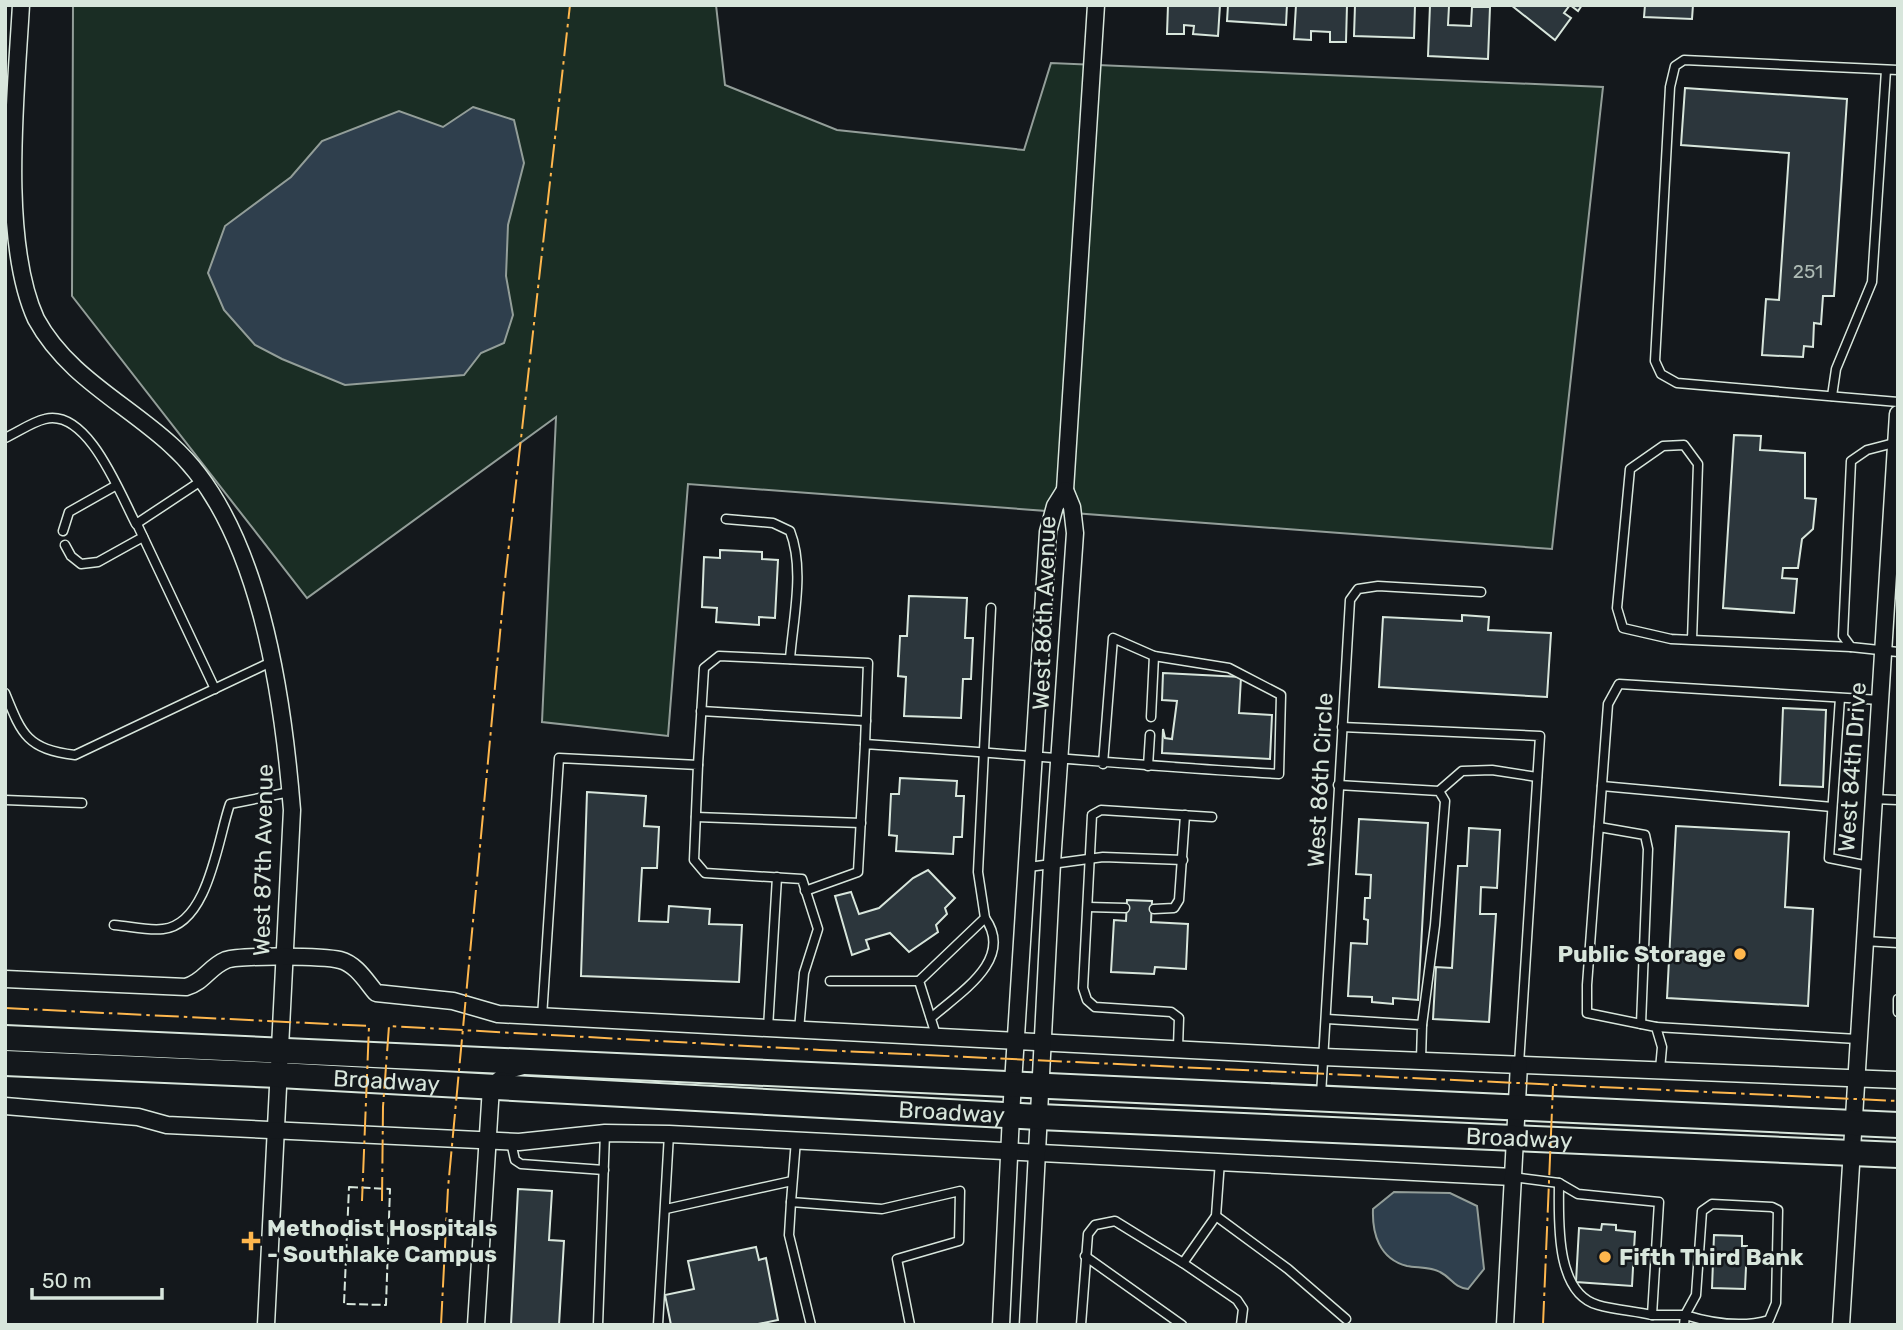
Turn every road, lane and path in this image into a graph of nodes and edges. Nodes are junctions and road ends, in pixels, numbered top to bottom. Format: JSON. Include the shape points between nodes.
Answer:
{"nodes":[{"id":1,"x":21,"y":5,"type":"edge"},
{"id":2,"x":1096,"y":5,"type":"edge"},
{"id":3,"x":1886,"y":70,"type":"junction"},
{"id":4,"x":1898,"y":70,"type":"edge"},
{"id":5,"x":10,"y":103,"type":"edge"},
{"id":6,"x":11,"y":268,"type":"edge"},
{"id":7,"x":1832,"y":397,"type":"junction"},
{"id":8,"x":1898,"y":402,"type":"edge"},
{"id":9,"x":1898,"y":414,"type":"edge"},
{"id":10,"x":5,"y":438,"type":"edge"},
{"id":11,"x":1895,"y":453,"type":"edge"},
{"id":12,"x":201,"y":481,"type":"junction"},
{"id":13,"x":116,"y":486,"type":"junction"},
{"id":14,"x":1065,"y":490,"type":"junction"},
{"id":15,"x":726,"y":519,"type":"dead end"},
{"id":16,"x":1894,"y":522,"type":"edge"},
{"id":17,"x":137,"y":524,"type":"junction"},
{"id":18,"x":63,"y":531,"type":"dead end"},
{"id":19,"x":143,"y":537,"type":"junction"},
{"id":20,"x":65,"y":545,"type":"dead end"},
{"id":21,"x":1481,"y":592,"type":"dead end"},
{"id":22,"x":991,"y":608,"type":"dead end"},
{"id":23,"x":1692,"y":640,"type":"junction"},
{"id":24,"x":1851,"y":647,"type":"junction"},
{"id":25,"x":1890,"y":652,"type":"edge"},
{"id":26,"x":1154,"y":656,"type":"junction"},
{"id":27,"x":790,"y":659,"type":"junction"},
{"id":28,"x":271,"y":662,"type":"junction"},
{"id":29,"x":215,"y":689,"type":"junction"},
{"id":30,"x":5,"y":693,"type":"edge"},
{"id":31,"x":1840,"y":698,"type":"junction"},
{"id":32,"x":1880,"y":700,"type":"junction"},
{"id":33,"x":701,"y":711,"type":"junction"},
{"id":34,"x":1151,"y":717,"type":"dead end"},
{"id":35,"x":866,"y":720,"type":"junction"},
{"id":36,"x":1342,"y":727,"type":"junction"},
{"id":37,"x":1150,"y":735,"type":"dead end"},
{"id":38,"x":865,"y":744,"type":"junction"},
{"id":39,"x":984,"y":751,"type":"junction"},
{"id":40,"x":1036,"y":757,"type":"junction"},
{"id":41,"x":1060,"y":759,"type":"junction"},
{"id":42,"x":1103,"y":764,"type":"junction"},
{"id":43,"x":698,"y":765,"type":"junction"},
{"id":44,"x":1148,"y":766,"type":"junction"},
{"id":45,"x":1538,"y":777,"type":"junction"},
{"id":46,"x":1338,"y":785,"type":"junction"},
{"id":47,"x":1602,"y":786,"type":"junction"},
{"id":48,"x":1439,"y":791,"type":"junction"},
{"id":49,"x":290,"y":792,"type":"junction"},
{"id":50,"x":1873,"y":799,"type":"junction"},
{"id":51,"x":5,"y":800,"type":"edge"},
{"id":52,"x":1898,"y":800,"type":"edge"},
{"id":53,"x":82,"y":803,"type":"dead end"},
{"id":54,"x":1832,"y":807,"type":"junction"},
{"id":55,"x":1185,"y":815,"type":"junction"},
{"id":56,"x":696,"y":817,"type":"junction"},
{"id":57,"x":1212,"y":817,"type":"dead end"},
{"id":58,"x":861,"y":823,"type":"junction"},
{"id":59,"x":1599,"y":827,"type":"junction"},
{"id":60,"x":1090,"y":858,"type":"junction"},
{"id":61,"x":1182,"y":860,"type":"junction"},
{"id":62,"x":1052,"y":863,"type":"junction"},
{"id":63,"x":1868,"y":866,"type":"junction"},
{"id":64,"x":1029,"y":867,"type":"junction"},
{"id":65,"x":777,"y":877,"type":"junction"},
{"id":66,"x":805,"y":891,"type":"junction"},
{"id":67,"x":1088,"y":907,"type":"junction"},
{"id":68,"x":1125,"y":908,"type":"dead end"},
{"id":69,"x":1154,"y":909,"type":"dead end"},
{"id":70,"x":985,"y":918,"type":"junction"},
{"id":71,"x":114,"y":925,"type":"dead end"},
{"id":72,"x":1864,"y":941,"type":"junction"},
{"id":73,"x":1898,"y":943,"type":"edge"},
{"id":74,"x":285,"y":959,"type":"junction"},
{"id":75,"x":5,"y":979,"type":"edge"},
{"id":76,"x":830,"y":981,"type":"dead end"},
{"id":77,"x":919,"y":981,"type":"junction"},
{"id":78,"x":1898,"y":999,"type":"edge"},
{"id":79,"x":1898,"y":1012,"type":"edge"},
{"id":80,"x":542,"y":1017,"type":"junction"},
{"id":81,"x":931,"y":1018,"type":"junction"},
{"id":82,"x":1327,"y":1019,"type":"junction"},
{"id":83,"x":1641,"y":1024,"type":"junction"},
{"id":84,"x":1422,"y":1025,"type":"junction"},
{"id":85,"x":1656,"y":1027,"type":"junction"},
{"id":86,"x":768,"y":1029,"type":"junction"},
{"id":87,"x":799,"y":1030,"type":"junction"},
{"id":88,"x":936,"y":1035,"type":"junction"},
{"id":89,"x":5,"y":1038,"type":"edge"},
{"id":90,"x":1857,"y":1039,"type":"junction"},
{"id":91,"x":1016,"y":1040,"type":"junction"},
{"id":92,"x":1044,"y":1042,"type":"junction"},
{"id":93,"x":1178,"y":1048,"type":"junction"},
{"id":94,"x":1323,"y":1057,"type":"junction"},
{"id":95,"x":1421,"y":1060,"type":"junction"},
{"id":96,"x":535,"y":1062,"type":"junction"},
{"id":97,"x":5,"y":1063,"type":"edge"},
{"id":98,"x":280,"y":1063,"type":"junction"},
{"id":99,"x":1519,"y":1064,"type":"junction"},
{"id":100,"x":1660,"y":1069,"type":"junction"},
{"id":101,"x":1855,"y":1077,"type":"junction"},
{"id":102,"x":1898,"y":1080,"type":"edge"},
{"id":103,"x":1013,"y":1084,"type":"junction"},
{"id":104,"x":1042,"y":1086,"type":"junction"},
{"id":105,"x":491,"y":1087,"type":"junction"},
{"id":106,"x":1321,"y":1098,"type":"junction"},
{"id":107,"x":5,"y":1106,"type":"edge"},
{"id":108,"x":1517,"y":1107,"type":"junction"},
{"id":109,"x":1011,"y":1115,"type":"junction"},
{"id":110,"x":1039,"y":1117,"type":"junction"},
{"id":111,"x":1852,"y":1123,"type":"junction"},
{"id":112,"x":1898,"y":1125,"type":"edge"},
{"id":113,"x":275,"y":1129,"type":"junction"},
{"id":114,"x":605,"y":1133,"type":"junction"},
{"id":115,"x":670,"y":1133,"type":"junction"},
{"id":116,"x":1515,"y":1139,"type":"junction"},
{"id":117,"x":486,"y":1140,"type":"junction"},
{"id":118,"x":796,"y":1140,"type":"junction"},
{"id":119,"x":511,"y":1142,"type":"junction"},
{"id":120,"x":1009,"y":1150,"type":"junction"},
{"id":121,"x":1037,"y":1152,"type":"junction"},
{"id":122,"x":1851,"y":1153,"type":"junction"},
{"id":123,"x":1898,"y":1155,"type":"edge"},
{"id":124,"x":1220,"y":1161,"type":"junction"},
{"id":125,"x":604,"y":1170,"type":"junction"},
{"id":126,"x":1513,"y":1177,"type":"junction"},
{"id":127,"x":792,"y":1181,"type":"junction"},
{"id":128,"x":1559,"y":1182,"type":"junction"},
{"id":129,"x":791,"y":1202,"type":"junction"},
{"id":130,"x":666,"y":1209,"type":"junction"},
{"id":131,"x":1216,"y":1216,"type":"junction"},
{"id":132,"x":1085,"y":1256,"type":"junction"},
{"id":133,"x":1183,"y":1263,"type":"junction"},
{"id":134,"x":1652,"y":1315,"type":"junction"},
{"id":135,"x":1685,"y":1315,"type":"junction"},
{"id":136,"x":1346,"y":1319,"type":"dead end"},
{"id":137,"x":266,"y":1325,"type":"edge"},
{"id":138,"x":476,"y":1325,"type":"edge"},
{"id":139,"x":598,"y":1325,"type":"edge"},
{"id":140,"x":658,"y":1325,"type":"edge"},
{"id":141,"x":810,"y":1325,"type":"edge"},
{"id":142,"x":910,"y":1325,"type":"edge"},
{"id":143,"x":1001,"y":1325,"type":"edge"},
{"id":144,"x":1028,"y":1325,"type":"edge"},
{"id":145,"x":1081,"y":1325,"type":"edge"},
{"id":146,"x":1182,"y":1325,"type":"edge"},
{"id":147,"x":1241,"y":1325,"type":"edge"},
{"id":148,"x":1505,"y":1325,"type":"edge"},
{"id":149,"x":1684,"y":1325,"type":"edge"},
{"id":150,"x":1841,"y":1325,"type":"edge"}],
"edges":[{"from":1,"to":5,"type":"street","name":"West 87th Avenue"},
{"from":2,"to":14,"type":"street"},
{"from":3,"to":4,"type":"lane"},
{"from":3,"to":7,"type":"lane","via":[[1872,282],[1836,369]]},
{"from":3,"to":7,"type":"lane","via":[[1684,60],[1675,66],[1670,87],[1655,361],[1661,374],[1677,383]]},
{"from":5,"to":6,"type":"street","name":"West 87th Avenue"},
{"from":6,"to":12,"type":"street","name":"West 87th Avenue","via":[[36,320],[80,376],[172,446]]},
{"from":7,"to":8,"type":"lane"},
{"from":9,"to":11,"type":"street","name":"West 84th Drive"},
{"from":10,"to":13,"type":"lane","via":[[47,418],[73,423],[90,437]]},
{"from":11,"to":16,"type":"street","name":"West 84th Drive"},
{"from":11,"to":24,"type":"lane","via":[[1867,450],[1851,461],[1843,636]]},
{"from":12,"to":17,"type":"lane"},
{"from":12,"to":28,"type":"street","name":"West 87th Avenue","via":[[214,497],[243,559],[262,615]]},
{"from":13,"to":17,"type":"lane"},
{"from":13,"to":18,"type":"lane","via":[[69,512]]},
{"from":14,"to":40,"type":"street","name":"West 86th Avenue","via":[[1048,532]]},
{"from":14,"to":41,"type":"street","name":"West 86th Avenue","via":[[1074,533]]},
{"from":15,"to":27,"type":"lane","via":[[773,523],[790,531],[796,567]]},
{"from":16,"to":25,"type":"street","name":"West 84th Drive"},
{"from":17,"to":19,"type":"lane"},
{"from":19,"to":20,"type":"lane","via":[[98,562],[81,564]]},
{"from":19,"to":29,"type":"lane"},
{"from":21,"to":36,"type":"lane","name":"West 86th Circle","via":[[1359,589],[1350,600]]},
{"from":22,"to":39,"type":"lane"},
{"from":23,"to":23,"type":"lane","via":[[1623,628],[1617,608],[1630,469],[1663,446],[1684,445],[1698,464]]},
{"from":23,"to":24,"type":"lane"},
{"from":24,"to":25,"type":"lane"},
{"from":25,"to":32,"type":"street","name":"West 84th Drive"},
{"from":26,"to":34,"type":"lane"},
{"from":26,"to":42,"type":"lane","via":[[1113,638]]},
{"from":26,"to":44,"type":"lane","via":[[1229,668],[1281,695],[1279,774]]},
{"from":27,"to":33,"type":"lane","via":[[719,656],[704,668]]},
{"from":27,"to":35,"type":"lane","via":[[868,663]]},
{"from":28,"to":29,"type":"lane"},
{"from":28,"to":49,"type":"street","name":"West 87th Avenue","via":[[288,747]]},
{"from":29,"to":30,"type":"lane","via":[[75,755],[31,743],[20,732]]},
{"from":31,"to":32,"type":"lane"},
{"from":31,"to":47,"type":"lane","via":[[1619,684],[1608,704]]},
{"from":31,"to":54,"type":"lane"},
{"from":32,"to":50,"type":"street","name":"West 84th Drive"},
{"from":33,"to":35,"type":"lane"},
{"from":33,"to":43,"type":"lane"},
{"from":35,"to":38,"type":"lane"},
{"from":36,"to":45,"type":"lane","via":[[1540,736]]},
{"from":36,"to":46,"type":"lane","name":"West 86th Circle"},
{"from":37,"to":44,"type":"lane"},
{"from":38,"to":39,"type":"lane"},
{"from":38,"to":58,"type":"lane"},
{"from":39,"to":40,"type":"lane"},
{"from":39,"to":70,"type":"lane","via":[[978,872]]},
{"from":40,"to":41,"type":"lane"},
{"from":40,"to":64,"type":"street","name":"West 86th Avenue"},
{"from":41,"to":42,"type":"lane"},
{"from":41,"to":62,"type":"street","name":"West 86th Avenue"},
{"from":42,"to":44,"type":"lane"},
{"from":43,"to":56,"type":"lane"},
{"from":43,"to":80,"type":"lane","via":[[559,758]]},
{"from":45,"to":48,"type":"lane","via":[[1462,771]]},
{"from":45,"to":99,"type":"lane"},
{"from":46,"to":48,"type":"lane"},
{"from":46,"to":82,"type":"lane","name":"West 86th Circle"},
{"from":47,"to":54,"type":"lane"},
{"from":47,"to":59,"type":"lane"},
{"from":48,"to":84,"type":"lane","via":[[1445,801],[1441,862]]},
{"from":49,"to":71,"type":"lane","via":[[230,804],[220,832],[218,860],[190,914],[165,929]]},
{"from":49,"to":74,"type":"street","name":"West 87th Avenue"},
{"from":50,"to":52,"type":"lane"},
{"from":50,"to":63,"type":"street","name":"West 84th Drive"},
{"from":51,"to":53,"type":"lane"},
{"from":54,"to":63,"type":"lane","via":[[1829,858]]},
{"from":55,"to":57,"type":"lane"},
{"from":55,"to":60,"type":"lane","via":[[1101,810],[1093,815]]},
{"from":55,"to":61,"type":"lane"},
{"from":56,"to":58,"type":"lane"},
{"from":56,"to":65,"type":"lane","via":[[694,860],[705,873]]},
{"from":58,"to":66,"type":"lane","via":[[858,872]]},
{"from":59,"to":83,"type":"lane","via":[[1646,835]]},
{"from":59,"to":83,"type":"lane","via":[[1587,1013]]},
{"from":60,"to":61,"type":"lane"},
{"from":60,"to":62,"type":"lane"},
{"from":60,"to":67,"type":"lane"},
{"from":61,"to":69,"type":"lane","via":[[1179,900],[1174,908]]},
{"from":62,"to":64,"type":"lane"},
{"from":62,"to":92,"type":"street","name":"West 86th Avenue"},
{"from":63,"to":72,"type":"street","name":"West 84th Drive"},
{"from":64,"to":91,"type":"street","name":"West 86th Avenue"},
{"from":65,"to":66,"type":"lane","via":[[802,879]]},
{"from":65,"to":86,"type":"lane"},
{"from":66,"to":87,"type":"lane","via":[[818,929],[804,973]]},
{"from":67,"to":68,"type":"lane"},
{"from":67,"to":93,"type":"lane","via":[[1083,988],[1087,1000],[1095,1007],[1171,1012],[1179,1018]]},
{"from":70,"to":77,"type":"lane"},
{"from":70,"to":81,"type":"lane","via":[[994,941],[989,966]]},
{"from":72,"to":73,"type":"lane"},
{"from":72,"to":90,"type":"street","name":"West 84th Drive"},
{"from":74,"to":75,"type":"street","via":[[226,960],[214,966],[200,984],[186,987]]},
{"from":74,"to":80,"type":"street","via":[[341,960],[356,969],[376,993]]},
{"from":74,"to":98,"type":"street","name":"West 87th Avenue"},
{"from":76,"to":77,"type":"lane"},
{"from":77,"to":81,"type":"lane"},
{"from":78,"to":79,"type":"lane"},
{"from":80,"to":86,"type":"street"},
{"from":81,"to":88,"type":"lane"},
{"from":82,"to":84,"type":"lane"},
{"from":82,"to":94,"type":"lane","name":"West 86th Circle"},
{"from":83,"to":85,"type":"lane"},
{"from":84,"to":95,"type":"lane"},
{"from":85,"to":90,"type":"lane"},
{"from":85,"to":100,"type":"lane","via":[[1662,1046]]},
{"from":86,"to":87,"type":"street"},
{"from":87,"to":88,"type":"street"},
{"from":88,"to":91,"type":"street"},
{"from":89,"to":98,"type":"main road","name":"Broadway"},
{"from":90,"to":101,"type":"street","name":"West 84th Drive"},
{"from":91,"to":92,"type":"street"},
{"from":91,"to":103,"type":"street","name":"West 86th Avenue"},
{"from":92,"to":93,"type":"street"},
{"from":92,"to":104,"type":"street","name":"West 86th Avenue"},
{"from":93,"to":94,"type":"street"},
{"from":94,"to":95,"type":"street"},
{"from":94,"to":106,"type":"lane","name":"West 86th Circle"},
{"from":95,"to":99,"type":"street"},
{"from":96,"to":98,"type":"main road","name":"Broadway"},
{"from":96,"to":103,"type":"main road","name":"Broadway"},
{"from":96,"to":105,"type":"street","via":[[512,1069]]},
{"from":97,"to":98,"type":"main road","name":"Broadway"},
{"from":98,"to":105,"type":"main road","name":"Broadway"},
{"from":98,"to":113,"type":"street","name":"West 87th Avenue"},
{"from":99,"to":100,"type":"street"},
{"from":99,"to":108,"type":"street"},
{"from":100,"to":101,"type":"street"},
{"from":101,"to":102,"type":"street"},
{"from":101,"to":111,"type":"street","name":"West 84th Drive"},
{"from":103,"to":104,"type":"main road","name":"Broadway"},
{"from":103,"to":109,"type":"street","name":"West 86th Avenue"},
{"from":104,"to":106,"type":"main road","name":"Broadway"},
{"from":104,"to":110,"type":"street","name":"West 86th Avenue"},
{"from":105,"to":109,"type":"main road","name":"Broadway"},
{"from":105,"to":117,"type":"street"},
{"from":106,"to":108,"type":"main road","name":"Broadway"},
{"from":107,"to":113,"type":"street","via":[[138,1117],[167,1125]]},
{"from":108,"to":111,"type":"main road","name":"Broadway"},
{"from":108,"to":116,"type":"street"},
{"from":109,"to":110,"type":"main road","name":"Broadway"},
{"from":109,"to":120,"type":"street","name":"West 86th Avenue"},
{"from":110,"to":116,"type":"main road","name":"Broadway"},
{"from":110,"to":121,"type":"street","name":"West 86th Avenue"},
{"from":111,"to":112,"type":"main road","name":"Broadway"},
{"from":111,"to":122,"type":"street","name":"West 84th Drive"},
{"from":113,"to":117,"type":"street"},
{"from":113,"to":137,"type":"street","name":"West 87th Avenue"},
{"from":114,"to":115,"type":"street"},
{"from":114,"to":119,"type":"street"},
{"from":114,"to":125,"type":"lane"},
{"from":115,"to":118,"type":"street"},
{"from":115,"to":130,"type":"lane"},
{"from":116,"to":122,"type":"main road","name":"Broadway"},
{"from":116,"to":126,"type":"street"},
{"from":117,"to":119,"type":"street"},
{"from":117,"to":138,"type":"street"},
{"from":118,"to":120,"type":"street"},
{"from":118,"to":127,"type":"lane"},
{"from":119,"to":125,"type":"lane","via":[[515,1160],[521,1164]]},
{"from":120,"to":121,"type":"street"},
{"from":120,"to":143,"type":"street","name":"West 86th Avenue"},
{"from":121,"to":124,"type":"street"},
{"from":121,"to":144,"type":"street","name":"West 86th Avenue"},
{"from":122,"to":123,"type":"main road","name":"Broadway"},
{"from":122,"to":150,"type":"street","name":"West 84th Drive"},
{"from":124,"to":126,"type":"street"},
{"from":124,"to":131,"type":"lane"},
{"from":125,"to":139,"type":"lane"},
{"from":126,"to":128,"type":"lane"},
{"from":126,"to":148,"type":"street"},
{"from":127,"to":129,"type":"lane"},
{"from":127,"to":130,"type":"lane"},
{"from":128,"to":134,"type":"lane","via":[[1559,1236],[1567,1276],[1596,1305]]},
{"from":128,"to":134,"type":"lane","via":[[1578,1195],[1659,1202]]},
{"from":129,"to":141,"type":"lane","via":[[789,1235]]},
{"from":129,"to":142,"type":"lane","via":[[882,1209],[960,1191],[959,1241],[897,1259]]},
{"from":130,"to":140,"type":"lane"},
{"from":131,"to":133,"type":"lane"},
{"from":131,"to":136,"type":"lane","via":[[1289,1269]]},
{"from":132,"to":133,"type":"lane","via":[[1088,1234],[1095,1225],[1115,1221]]},
{"from":132,"to":145,"type":"lane"},
{"from":132,"to":146,"type":"lane"},
{"from":133,"to":147,"type":"lane","via":[[1237,1300],[1243,1309]]},
{"from":134,"to":135,"type":"lane"},
{"from":135,"to":135,"type":"lane","via":[[1731,1323],[1769,1320],[1776,1303],[1778,1210],[1712,1204],[1702,1210],[1696,1296]]},
{"from":135,"to":149,"type":"lane"}]}
